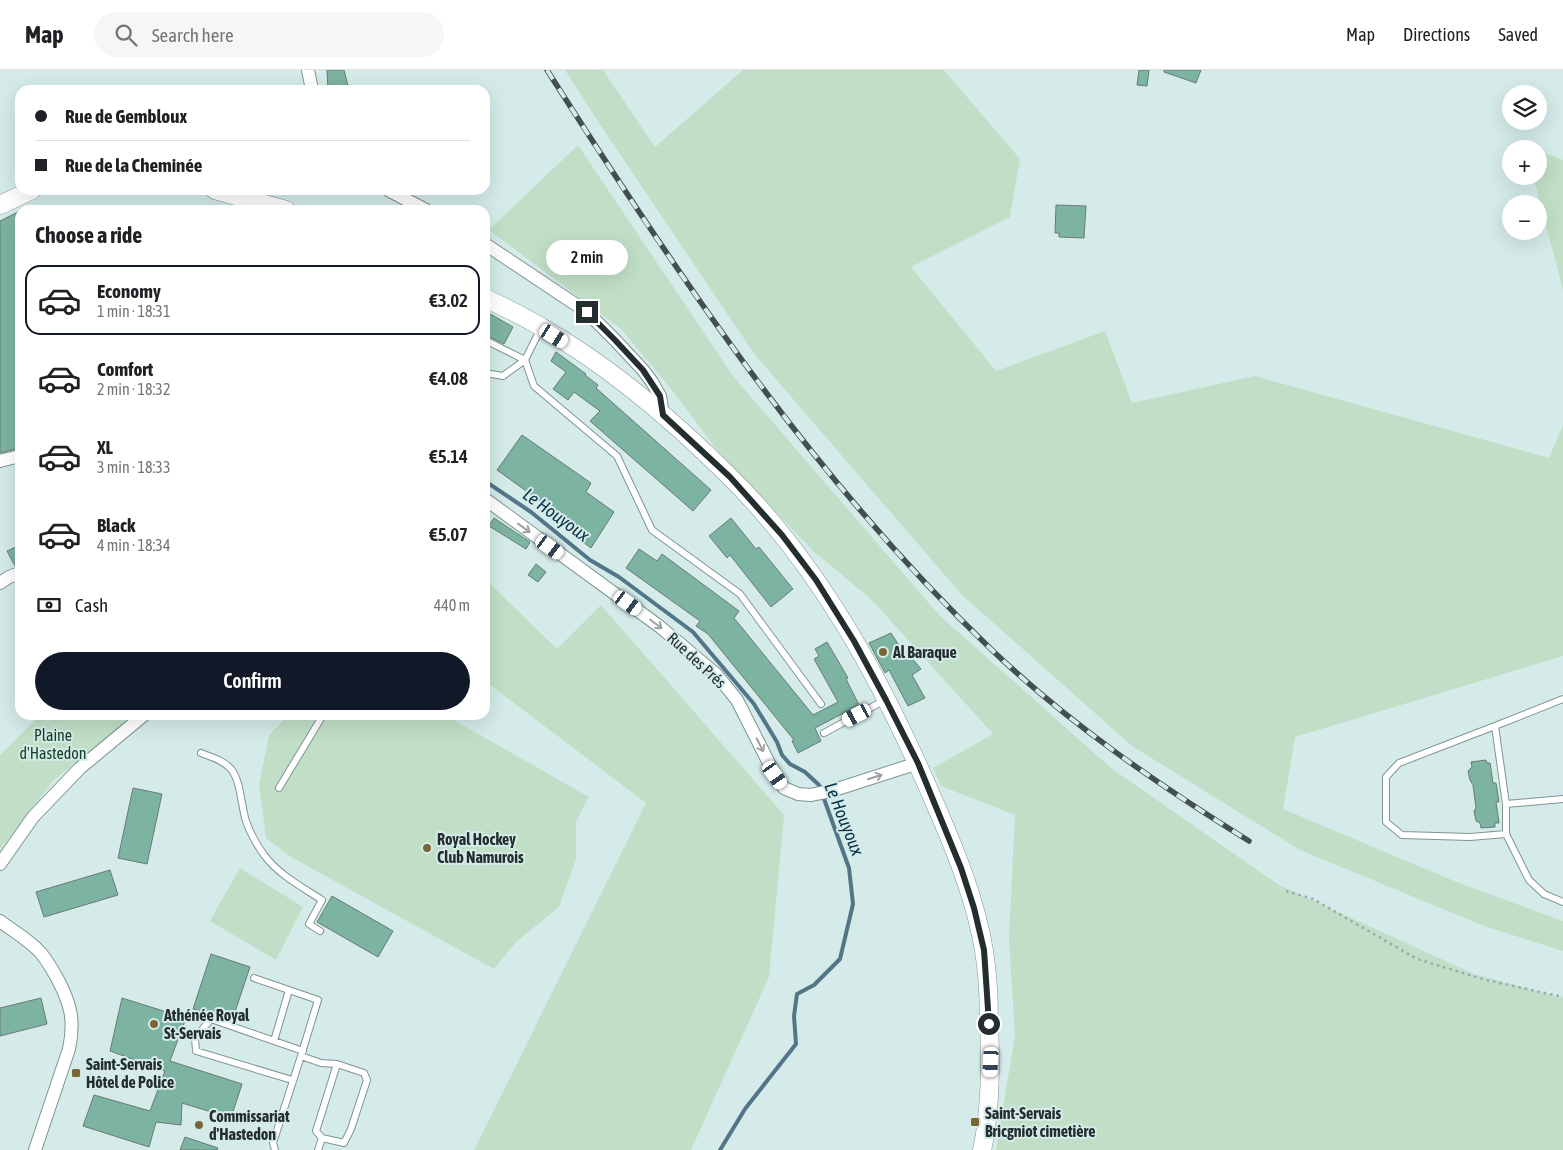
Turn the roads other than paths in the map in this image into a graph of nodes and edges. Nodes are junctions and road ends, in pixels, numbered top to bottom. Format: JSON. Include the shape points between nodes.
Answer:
{"nodes":[{"id":1,"x":308,"y":70,"type":"edge"},
{"id":2,"x":311,"y":85,"type":"edge"},
{"id":3,"x":21,"y":195,"type":"edge"},
{"id":4,"x":232,"y":195,"type":"edge"},
{"id":5,"x":398,"y":195,"type":"edge"},
{"id":6,"x":0,"y":205,"type":"edge"},
{"id":7,"x":268,"y":205,"type":"edge"},
{"id":8,"x":416,"y":205,"type":"edge"},
{"id":9,"x":490,"y":247,"type":"edge"},
{"id":10,"x":490,"y":301,"type":"edge"},
{"id":11,"x":541,"y":327,"type":"junction"},
{"id":12,"x":490,"y":342,"type":"edge"},
{"id":13,"x":525,"y":360,"type":"junction"},
{"id":14,"x":490,"y":374,"type":"edge"},
{"id":15,"x":663,"y":415,"type":"junction"},
{"id":16,"x":15,"y":457,"type":"edge"},
{"id":17,"x":0,"y":460,"type":"edge"},
{"id":18,"x":490,"y":503,"type":"edge"},
{"id":19,"x":15,"y":575,"type":"edge"},
{"id":20,"x":0,"y":583,"type":"edge"},
{"id":21,"x":1563,"y":699,"type":"edge"},
{"id":22,"x":886,"y":700,"type":"junction"},
{"id":23,"x":821,"y":704,"type":"dead end"},
{"id":24,"x":138,"y":720,"type":"edge"},
{"id":25,"x":320,"y":720,"type":"edge"},
{"id":26,"x":1494,"y":726,"type":"junction"},
{"id":27,"x":824,"y":733,"type":"dead end"},
{"id":28,"x":200,"y":753,"type":"dead end"},
{"id":29,"x":918,"y":763,"type":"junction"},
{"id":30,"x":279,"y":788,"type":"dead end"},
{"id":31,"x":1563,"y":799,"type":"edge"},
{"id":32,"x":1506,"y":804,"type":"junction"},
{"id":33,"x":1506,"y":834,"type":"junction"},
{"id":34,"x":0,"y":864,"type":"edge"},
{"id":35,"x":1563,"y":902,"type":"edge"},
{"id":36,"x":0,"y":921,"type":"edge"},
{"id":37,"x":320,"y":931,"type":"dead end"},
{"id":38,"x":254,"y":978,"type":"dead end"},
{"id":39,"x":289,"y":990,"type":"junction"},
{"id":40,"x":274,"y":1040,"type":"junction"},
{"id":41,"x":302,"y":1053,"type":"junction"},
{"id":42,"x":337,"y":1064,"type":"junction"},
{"id":43,"x":292,"y":1080,"type":"junction"},
{"id":44,"x":322,"y":1138,"type":"junction"},
{"id":45,"x":35,"y":1150,"type":"edge"},
{"id":46,"x":275,"y":1150,"type":"edge"},
{"id":47,"x":318,"y":1150,"type":"edge"},
{"id":48,"x":982,"y":1150,"type":"edge"}],
"edges":[{"from":1,"to":2,"type":"street"},
{"from":3,"to":6,"type":"main road"},
{"from":4,"to":7,"type":"main road"},
{"from":5,"to":8,"type":"street"},
{"from":9,"to":15,"type":"street","via":[[587,312],[643,370],[660,396]]},
{"from":10,"to":11,"type":"main road"},
{"from":11,"to":13,"type":"lane"},
{"from":11,"to":15,"type":"main road","via":[[581,352]]},
{"from":12,"to":13,"type":"lane"},
{"from":13,"to":14,"type":"lane","via":[[503,376]]},
{"from":13,"to":23,"type":"lane","via":[[534,386],[617,456],[652,530],[740,594]]},
{"from":15,"to":22,"type":"main road","via":[[730,477],[782,535],[832,604]]},
{"from":16,"to":17,"type":"street"},
{"from":18,"to":29,"type":"street","name":"Rue des Prés","one_way":true,"via":[[659,626],[716,674],[737,700],[784,788],[810,795]]},
{"from":19,"to":20,"type":"street"},
{"from":21,"to":26,"type":"lane"},
{"from":22,"to":27,"type":"lane"},
{"from":22,"to":29,"type":"main road"},
{"from":24,"to":34,"type":"street","via":[[73,775],[33,817]]},
{"from":25,"to":30,"type":"lane"},
{"from":26,"to":32,"type":"lane"},
{"from":26,"to":33,"type":"lane","via":[[1399,763],[1386,777],[1386,822],[1402,835],[1470,837]]},
{"from":28,"to":37,"type":"lane","via":[[219,760],[235,775],[246,821],[265,857],[287,877],[322,900],[309,924]]},
{"from":29,"to":48,"type":"main road","via":[[961,868],[984,950],[991,1062]]},
{"from":31,"to":32,"type":"lane"},
{"from":32,"to":33,"type":"lane"},
{"from":33,"to":35,"type":"lane","via":[[1529,880],[1544,894]]},
{"from":36,"to":45,"type":"street","via":[[39,952],[51,967],[66,995],[72,1019],[69,1049]]},
{"from":38,"to":39,"type":"lane"},
{"from":39,"to":40,"type":"lane"},
{"from":39,"to":41,"type":"lane","via":[[318,1000]]},
{"from":40,"to":41,"type":"lane"},
{"from":40,"to":43,"type":"lane","via":[[211,1019],[195,1038],[196,1050]]},
{"from":41,"to":42,"type":"lane","via":[[321,1063]]},
{"from":41,"to":43,"type":"lane"},
{"from":42,"to":44,"type":"lane","via":[[316,1131]]},
{"from":42,"to":44,"type":"lane","via":[[364,1073],[368,1080],[344,1143]]},
{"from":43,"to":46,"type":"lane","via":[[273,1143]]},
{"from":44,"to":47,"type":"lane"}]}
